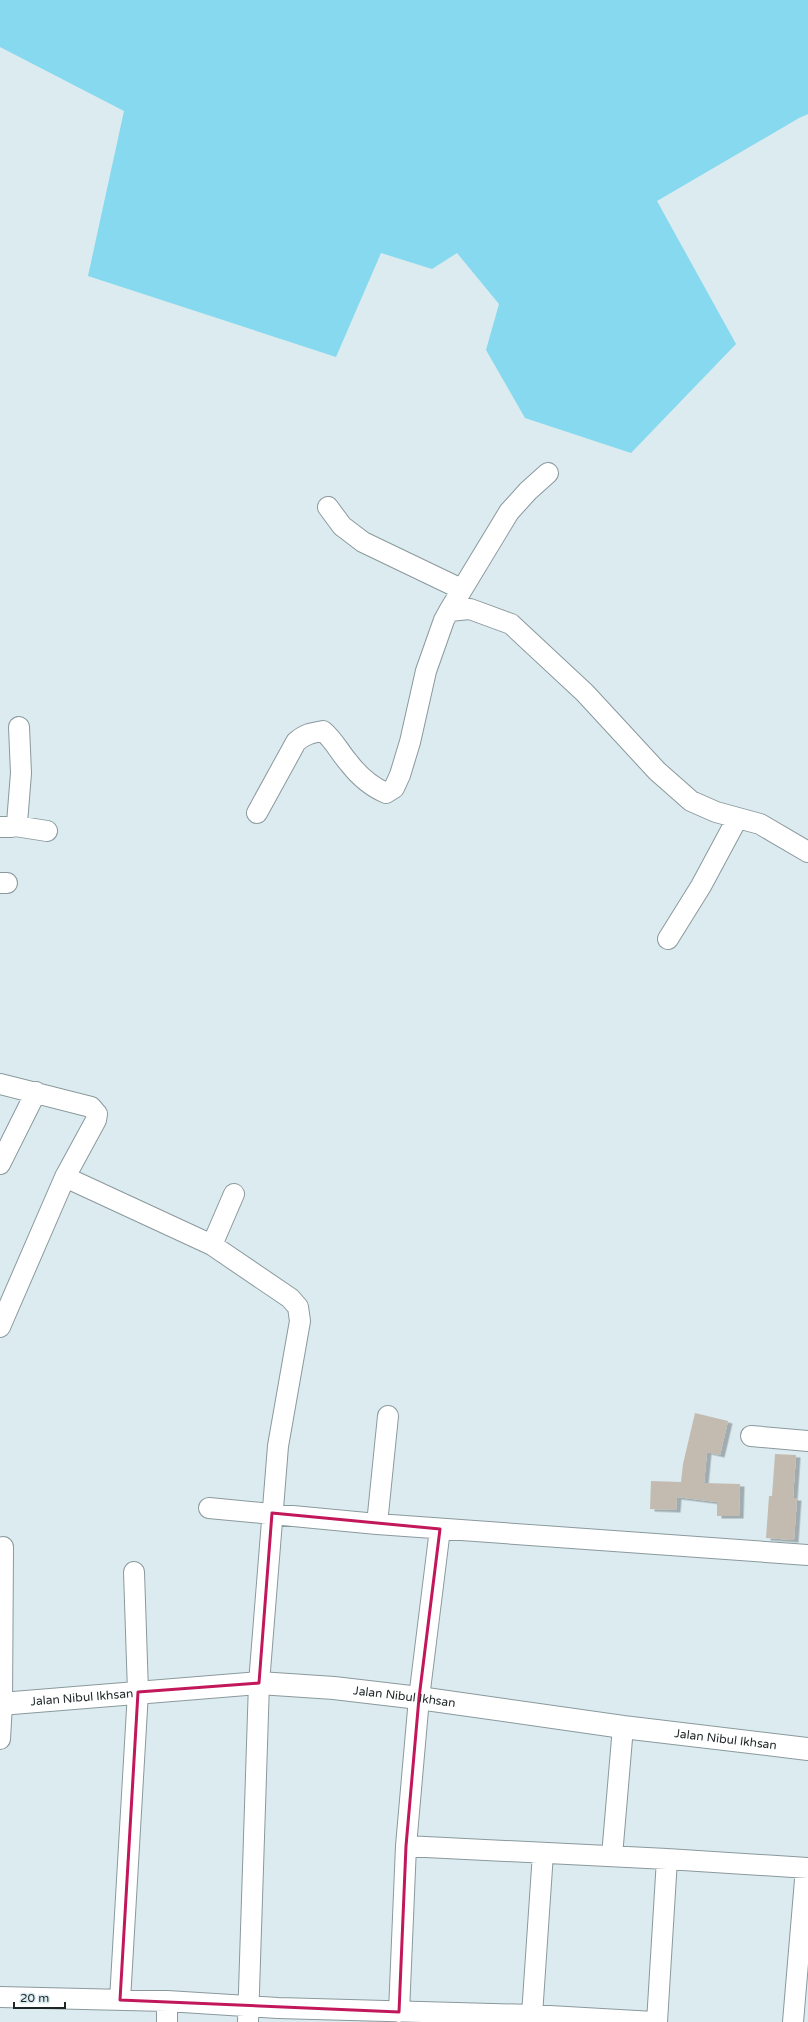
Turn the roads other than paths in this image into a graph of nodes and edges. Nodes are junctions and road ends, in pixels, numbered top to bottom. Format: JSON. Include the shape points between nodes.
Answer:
{"nodes":[{"id":1,"x":548,"y":473,"type":"dead end"},
{"id":2,"x":328,"y":507,"type":"dead end"},
{"id":3,"x":461,"y":589,"type":"junction"},
{"id":4,"x":449,"y":611,"type":"junction"},
{"id":5,"x":19,"y":728,"type":"dead end"},
{"id":6,"x":257,"y":813,"type":"dead end"},
{"id":7,"x":737,"y":819,"type":"junction"},
{"id":8,"x":8,"y":826,"type":"edge"},
{"id":9,"x":47,"y":831,"type":"dead end"},
{"id":10,"x":808,"y":852,"type":"edge"},
{"id":11,"x":668,"y":938,"type":"dead end"},
{"id":12,"x":0,"y":1084,"type":"edge"},
{"id":13,"x":36,"y":1092,"type":"junction"},
{"id":14,"x":0,"y":1162,"type":"edge"},
{"id":15,"x":65,"y":1177,"type":"junction"},
{"id":16,"x":234,"y":1194,"type":"dead end"},
{"id":17,"x":212,"y":1245,"type":"junction"},
{"id":18,"x":0,"y":1327,"type":"edge"},
{"id":19,"x":388,"y":1416,"type":"dead end"},
{"id":20,"x":751,"y":1436,"type":"dead end"},
{"id":21,"x":808,"y":1441,"type":"edge"},
{"id":22,"x":209,"y":1508,"type":"dead end"},
{"id":23,"x":272,"y":1513,"type":"junction"},
{"id":24,"x":376,"y":1524,"type":"junction"},
{"id":25,"x":440,"y":1529,"type":"junction"},
{"id":26,"x":3,"y":1547,"type":"dead end"},
{"id":27,"x":808,"y":1555,"type":"edge"},
{"id":28,"x":134,"y":1572,"type":"dead end"},
{"id":29,"x":259,"y":1683,"type":"junction"},
{"id":30,"x":138,"y":1692,"type":"junction"},
{"id":31,"x":419,"y":1698,"type":"junction"},
{"id":32,"x":1,"y":1704,"type":"edge"},
{"id":33,"x":623,"y":1727,"type":"junction"},
{"id":34,"x":0,"y":1739,"type":"edge"},
{"id":35,"x":808,"y":1749,"type":"edge"},
{"id":36,"x":406,"y":1846,"type":"junction"},
{"id":37,"x":543,"y":1853,"type":"junction"},
{"id":38,"x":612,"y":1856,"type":"junction"},
{"id":39,"x":667,"y":1859,"type":"junction"},
{"id":40,"x":807,"y":1868,"type":"edge"},
{"id":41,"x":0,"y":1997,"type":"edge"},
{"id":42,"x":120,"y":2000,"type":"junction"},
{"id":43,"x":167,"y":2001,"type":"junction"},
{"id":44,"x":399,"y":2012,"type":"junction"},
{"id":45,"x":248,"y":2014,"type":"edge"},
{"id":46,"x":278,"y":2015,"type":"edge"},
{"id":47,"x":532,"y":2015,"type":"junction"},
{"id":48,"x":464,"y":2018,"type":"edge"},
{"id":49,"x":167,"y":2022,"type":"edge"},
{"id":50,"x":654,"y":2022,"type":"edge"},
{"id":51,"x":657,"y":2022,"type":"edge"},
{"id":52,"x":794,"y":2022,"type":"edge"}],
"edges":[{"from":1,"to":3,"type":"street","via":[[509,512]]},
{"from":2,"to":3,"type":"street","via":[[342,526],[363,542]]},
{"from":3,"to":4,"type":"street"},
{"from":4,"to":6,"type":"street","via":[[426,671],[410,742],[394,788],[386,793],[374,788],[350,765],[323,731],[304,735],[296,742]]},
{"from":4,"to":7,"type":"street","via":[[470,609],[511,624],[585,693],[657,771],[691,801]]},
{"from":5,"to":8,"type":"street","via":[[21,772]]},
{"from":7,"to":10,"type":"street","via":[[760,824]]},
{"from":7,"to":11,"type":"street","via":[[701,886]]},
{"from":8,"to":9,"type":"street"},
{"from":12,"to":13,"type":"street"},
{"from":13,"to":14,"type":"street"},
{"from":13,"to":15,"type":"street","via":[[91,1107],[97,1114]]},
{"from":15,"to":17,"type":"street"},
{"from":15,"to":18,"type":"street"},
{"from":16,"to":17,"type":"street"},
{"from":17,"to":23,"type":"street","via":[[290,1298],[298,1307],[300,1321],[278,1446]]},
{"from":19,"to":24,"type":"street"},
{"from":20,"to":21,"type":"street"},
{"from":22,"to":23,"type":"street"},
{"from":23,"to":24,"type":"street"},
{"from":23,"to":29,"type":"street"},
{"from":24,"to":25,"type":"street"},
{"from":25,"to":27,"type":"street"},
{"from":25,"to":31,"type":"street"},
{"from":26,"to":32,"type":"street"},
{"from":28,"to":30,"type":"street"},
{"from":29,"to":30,"type":"street","name":"Jalan Nibul Ikhsan"},
{"from":29,"to":31,"type":"street","name":"Jalan Nibul Ikhsan","via":[[334,1688]]},
{"from":29,"to":45,"type":"street"},
{"from":30,"to":32,"type":"street","name":"Jalan Nibul Ikhsan"},
{"from":30,"to":42,"type":"street"},
{"from":31,"to":33,"type":"street","name":"Jalan Nibul Ikhsan"},
{"from":31,"to":36,"type":"street"},
{"from":32,"to":34,"type":"street"},
{"from":33,"to":35,"type":"street","name":"Jalan Nibul Ikhsan"},
{"from":33,"to":38,"type":"street"},
{"from":36,"to":37,"type":"street"},
{"from":36,"to":44,"type":"street"},
{"from":37,"to":38,"type":"street"},
{"from":37,"to":47,"type":"street"},
{"from":38,"to":39,"type":"street"},
{"from":39,"to":40,"type":"street"},
{"from":39,"to":51,"type":"street"},
{"from":40,"to":52,"type":"street"},
{"from":41,"to":42,"type":"street"},
{"from":42,"to":43,"type":"street"},
{"from":43,"to":45,"type":"street"},
{"from":43,"to":49,"type":"street"},
{"from":44,"to":46,"type":"street"},
{"from":44,"to":48,"type":"street"},
{"from":45,"to":46,"type":"street"},
{"from":47,"to":48,"type":"street"},
{"from":47,"to":50,"type":"street"}]}
